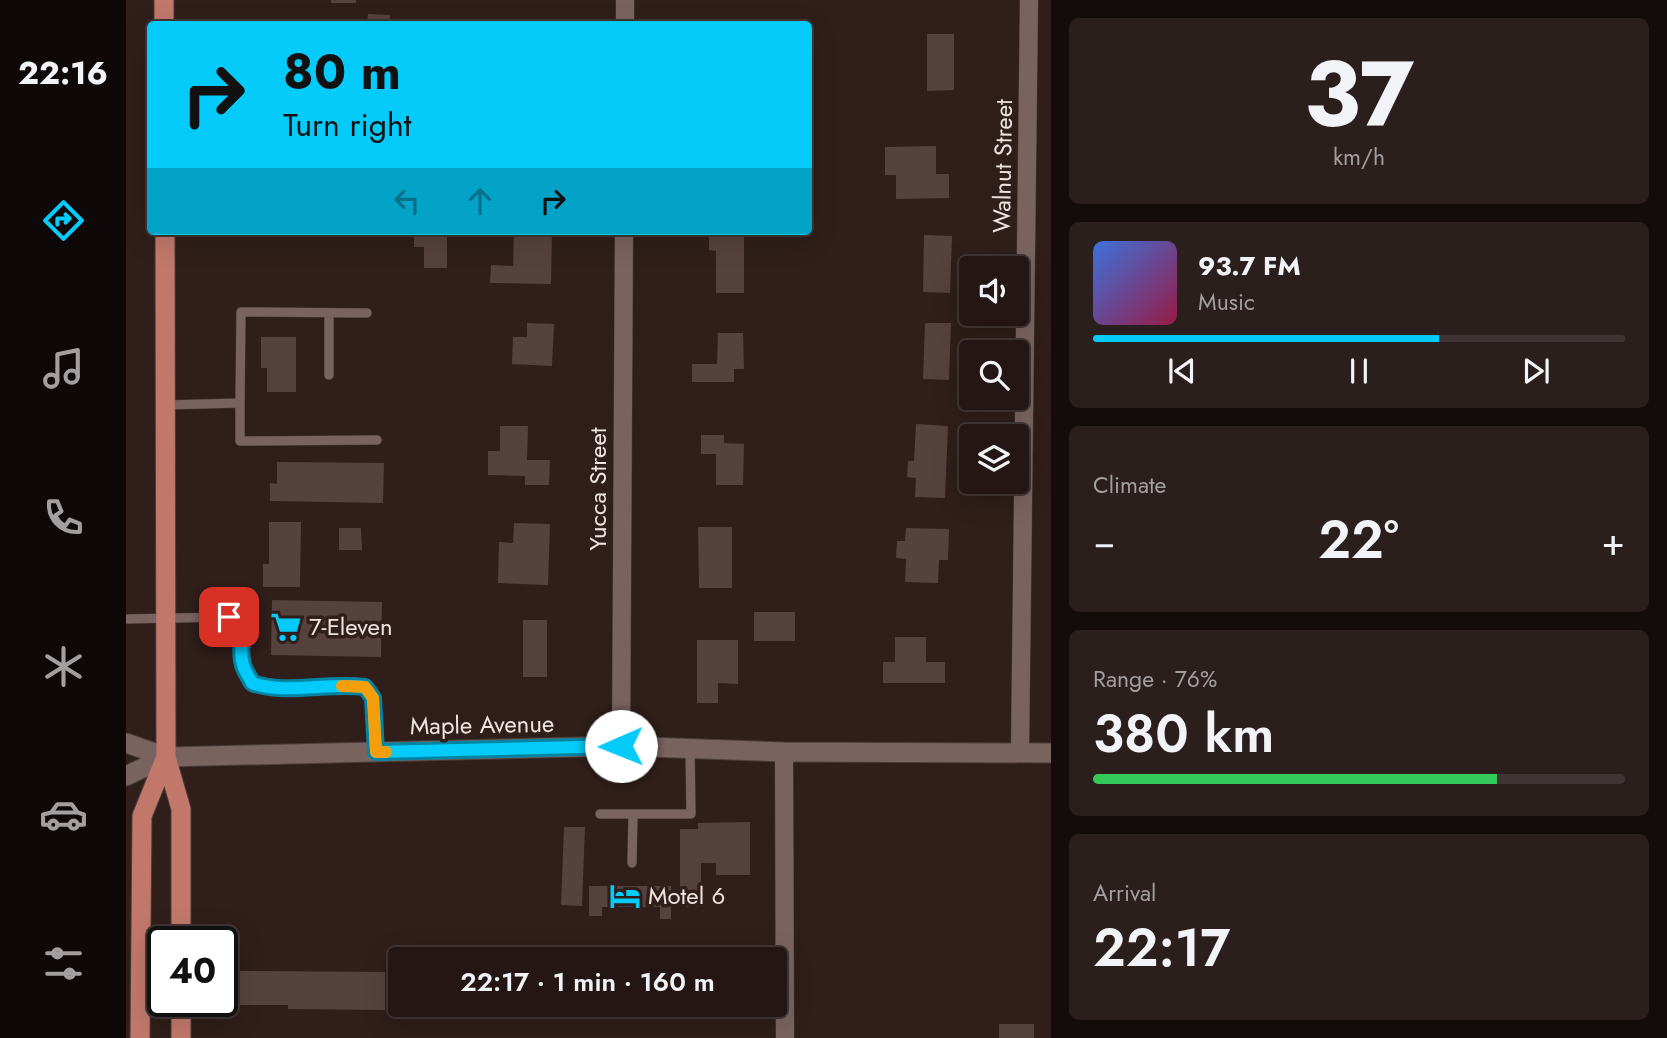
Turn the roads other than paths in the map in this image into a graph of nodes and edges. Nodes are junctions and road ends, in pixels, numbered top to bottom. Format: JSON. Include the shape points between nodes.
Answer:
{"nodes":[{"id":1,"x":164,"y":0,"type":"edge"},
{"id":2,"x":625,"y":0,"type":"edge"},
{"id":3,"x":1029,"y":0,"type":"edge"},
{"id":4,"x":164,"y":21,"type":"edge"},
{"id":5,"x":625,"y":21,"type":"edge"},
{"id":6,"x":165,"y":235,"type":"edge"},
{"id":7,"x":624,"y":235,"type":"edge"},
{"id":8,"x":329,"y":313,"type":"junction"},
{"id":9,"x":367,"y":313,"type":"dead end"},
{"id":10,"x":329,"y":375,"type":"dead end"},
{"id":11,"x":240,"y":403,"type":"junction"},
{"id":12,"x":165,"y":405,"type":"junction"},
{"id":13,"x":377,"y":440,"type":"dead end"},
{"id":14,"x":126,"y":619,"type":"edge"},
{"id":15,"x":166,"y":619,"type":"junction"},
{"id":16,"x":126,"y":743,"type":"edge"},
{"id":17,"x":621,"y":746,"type":"junction"},
{"id":18,"x":690,"y":748,"type":"junction"},
{"id":19,"x":784,"y":751,"type":"junction"},
{"id":20,"x":376,"y":752,"type":"junction"},
{"id":21,"x":1020,"y":753,"type":"junction"},
{"id":22,"x":1051,"y":753,"type":"edge"},
{"id":23,"x":166,"y":757,"type":"junction"},
{"id":24,"x":126,"y":776,"type":"edge"},
{"id":25,"x":600,"y":814,"type":"dead end"},
{"id":26,"x":633,"y":814,"type":"junction"},
{"id":27,"x":632,"y":863,"type":"dead end"},
{"id":28,"x":181,"y":926,"type":"edge"},
{"id":29,"x":181,"y":1017,"type":"edge"},
{"id":30,"x":140,"y":1038,"type":"edge"},
{"id":31,"x":181,"y":1038,"type":"edge"},
{"id":32,"x":785,"y":1038,"type":"edge"}],
"edges":[{"from":1,"to":4,"type":"main road"},
{"from":2,"to":5,"type":"street"},
{"from":3,"to":21,"type":"street","name":"Walnut Street"},
{"from":6,"to":12,"type":"main road"},
{"from":7,"to":17,"type":"street","name":"Yucca Street"},
{"from":8,"to":9,"type":"lane"},
{"from":8,"to":10,"type":"lane"},
{"from":8,"to":11,"type":"lane","via":[[241,312]]},
{"from":11,"to":12,"type":"lane"},
{"from":11,"to":13,"type":"lane","via":[[240,441]]},
{"from":12,"to":15,"type":"main road"},
{"from":14,"to":15,"type":"lane"},
{"from":15,"to":20,"type":"lane","via":[[229,617],[242,637],[243,667],[252,683],[262,687],[365,687],[373,698]]},
{"from":15,"to":23,"type":"main road"},
{"from":16,"to":23,"type":"street","name":"Maple Avenue"},
{"from":17,"to":18,"type":"street","name":"Maple Avenue"},
{"from":17,"to":20,"type":"street","name":"Maple Avenue"},
{"from":18,"to":19,"type":"street","name":"Maple Avenue"},
{"from":18,"to":26,"type":"lane","via":[[691,814]]},
{"from":19,"to":21,"type":"street","name":"Maple Avenue"},
{"from":19,"to":32,"type":"street"},
{"from":20,"to":23,"type":"street","name":"Maple Avenue"},
{"from":21,"to":22,"type":"street","name":"Maple Avenue"},
{"from":23,"to":24,"type":"street","name":"Maple Avenue"},
{"from":23,"to":28,"type":"main road","via":[[181,809]]},
{"from":23,"to":30,"type":"main road","via":[[142,816]]},
{"from":25,"to":26,"type":"lane"},
{"from":26,"to":27,"type":"lane"},
{"from":29,"to":31,"type":"main road"}]}
